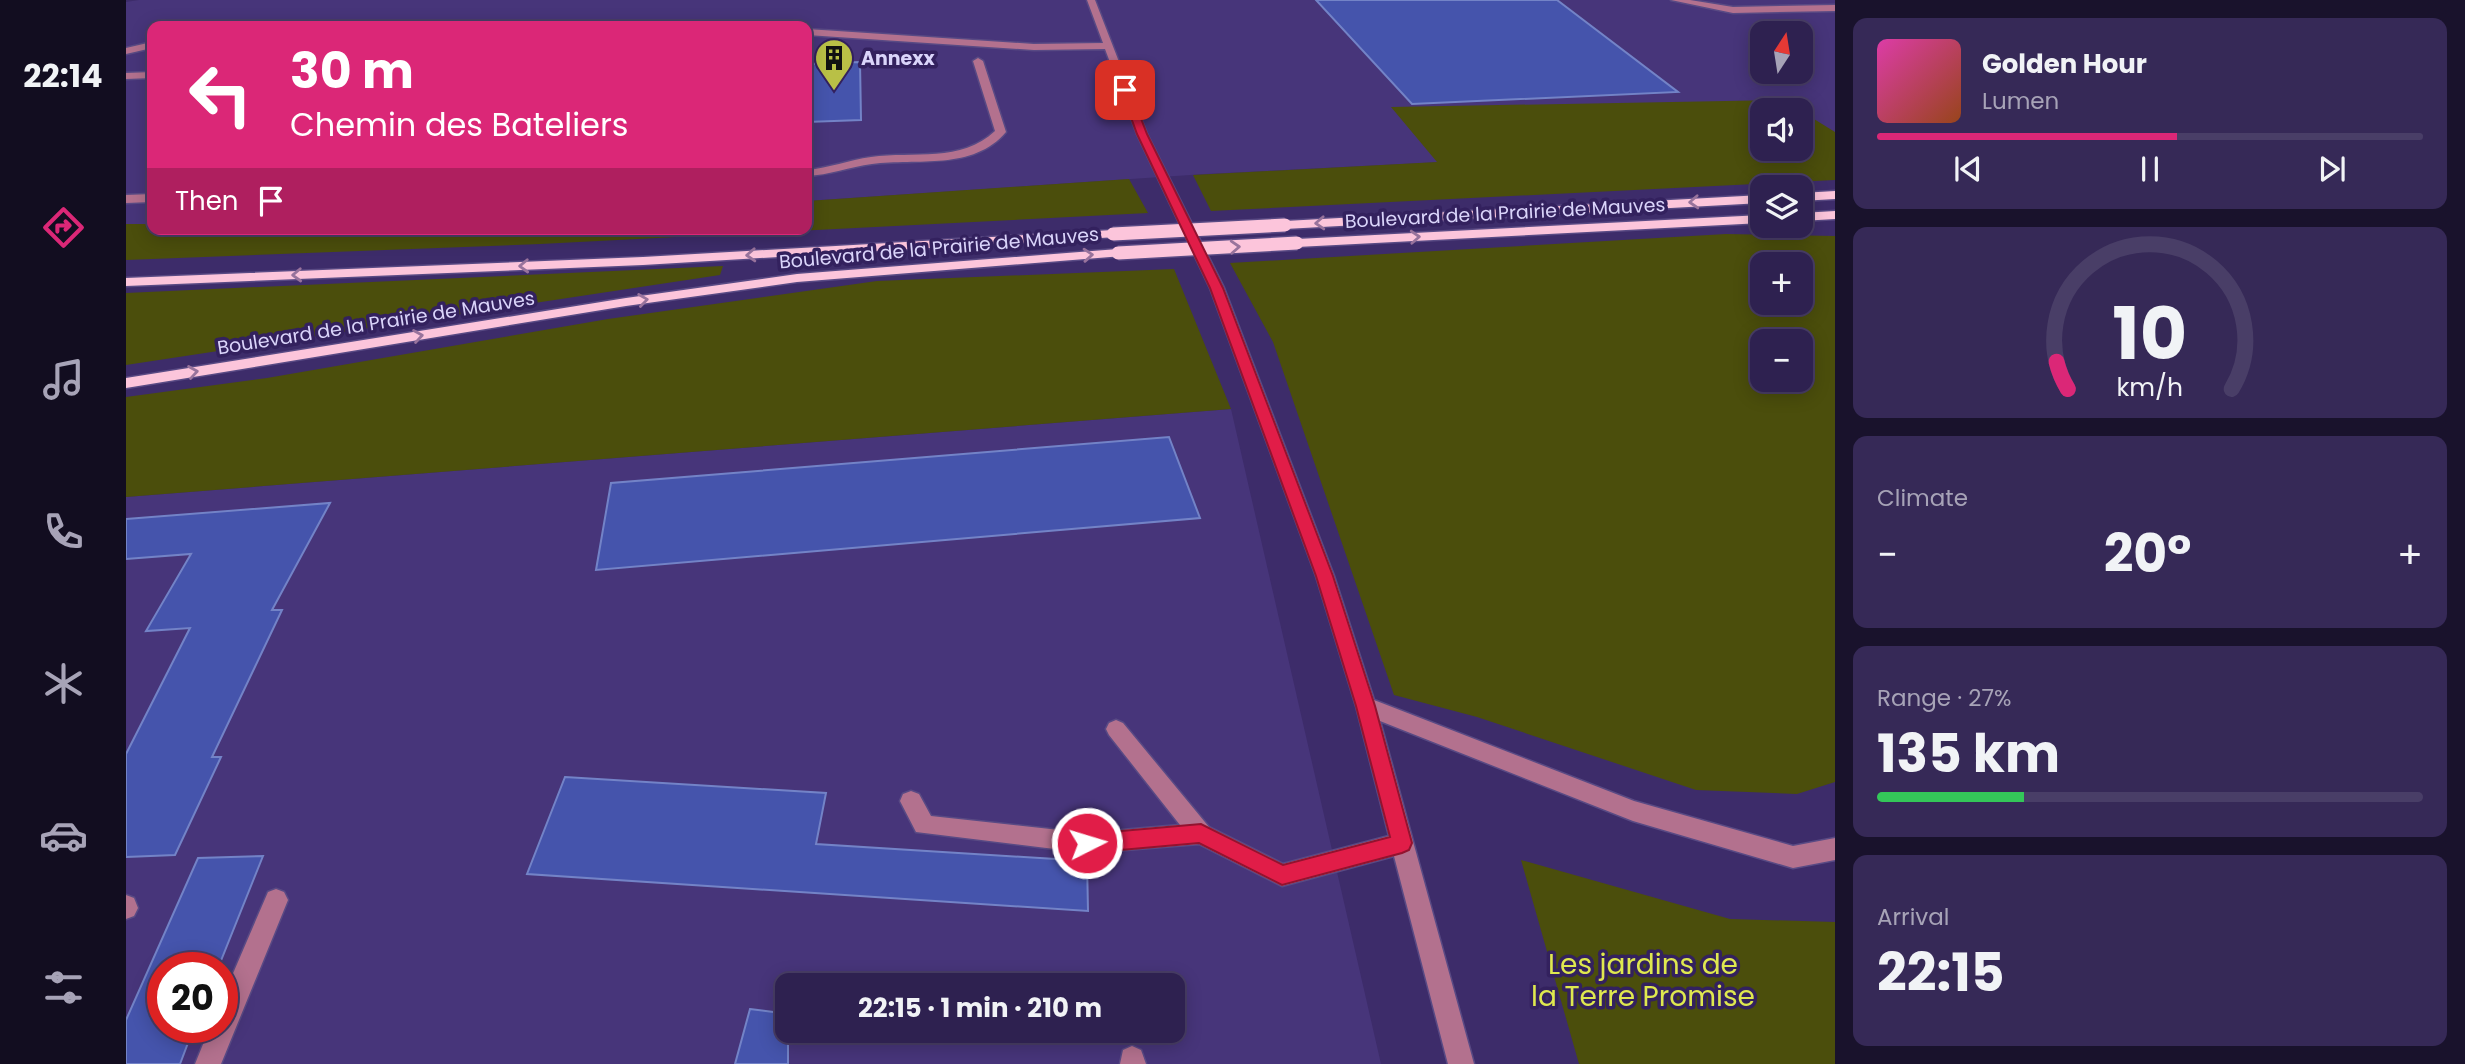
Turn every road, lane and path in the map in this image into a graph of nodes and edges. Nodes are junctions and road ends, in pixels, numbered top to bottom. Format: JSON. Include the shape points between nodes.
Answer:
{"nodes":[{"id":1,"x":1091,"y":0,"type":"edge"},
{"id":2,"x":1675,"y":0,"type":"edge"},
{"id":3,"x":1807,"y":0,"type":"edge"},
{"id":4,"x":1822,"y":8,"type":"junction"},
{"id":5,"x":1835,"y":8,"type":"edge"},
{"id":6,"x":812,"y":32,"type":"edge"},
{"id":7,"x":147,"y":46,"type":"edge"},
{"id":8,"x":1108,"y":46,"type":"junction"},
{"id":9,"x":126,"y":51,"type":"edge"},
{"id":10,"x":978,"y":61,"type":"dead end"},
{"id":11,"x":147,"y":75,"type":"edge"},
{"id":12,"x":126,"y":76,"type":"edge"},
{"id":13,"x":812,"y":172,"type":"edge"},
{"id":14,"x":1835,"y":195,"type":"edge"},
{"id":15,"x":1813,"y":196,"type":"edge"},
{"id":16,"x":147,"y":198,"type":"edge"},
{"id":17,"x":126,"y":199,"type":"edge"},
{"id":18,"x":1750,"y":200,"type":"edge"},
{"id":19,"x":1835,"y":215,"type":"edge"},
{"id":20,"x":1813,"y":216,"type":"edge"},
{"id":21,"x":1750,"y":220,"type":"edge"},
{"id":22,"x":126,"y":282,"type":"edge"},
{"id":23,"x":126,"y":383,"type":"edge"},
{"id":24,"x":1366,"y":706,"type":"junction"},
{"id":25,"x":1116,"y":729,"type":"dead end"},
{"id":26,"x":911,"y":801,"type":"dead end"},
{"id":27,"x":1201,"y":834,"type":"junction"},
{"id":28,"x":1402,"y":843,"type":"junction"},
{"id":29,"x":1835,"y":849,"type":"edge"},
{"id":30,"x":276,"y":900,"type":"dead end"},
{"id":31,"x":208,"y":1064,"type":"edge"},
{"id":32,"x":1461,"y":1064,"type":"edge"}],
"edges":[{"from":1,"to":8,"type":"street"},
{"from":2,"to":4,"type":"street","via":[[1733,10]]},
{"from":3,"to":4,"type":"street"},
{"from":4,"to":5,"type":"street"},
{"from":6,"to":8,"type":"street","via":[[1034,47]]},
{"from":7,"to":9,"type":"street"},
{"from":8,"to":24,"type":"street","via":[[1142,134],[1217,288],[1325,576]]},
{"from":10,"to":13,"type":"street","via":[[1001,132],[989,147],[965,154],[876,160]]},
{"from":11,"to":12,"type":"street"},
{"from":14,"to":15,"type":"main road"},
{"from":16,"to":17,"type":"street"},
{"from":18,"to":22,"type":"main road","name":"Boulevard de la Prairie de Mauves","one_way":true,"bridge":true,"via":[[643,261]]},
{"from":19,"to":20,"type":"main road"},
{"from":23,"to":21,"type":"main road","name":"Boulevard de la Prairie de Mauves","one_way":true,"bridge":true,"via":[[797,278],[1118,253]]},
{"from":24,"to":28,"type":"street"},
{"from":24,"to":29,"type":"street","via":[[1633,811],[1793,857]]},
{"from":25,"to":27,"type":"street"},
{"from":26,"to":27,"type":"street","via":[[923,825],[1073,842]]},
{"from":27,"to":28,"type":"street","via":[[1282,875]]},
{"from":28,"to":32,"type":"street"},
{"from":30,"to":31,"type":"street"}]}
